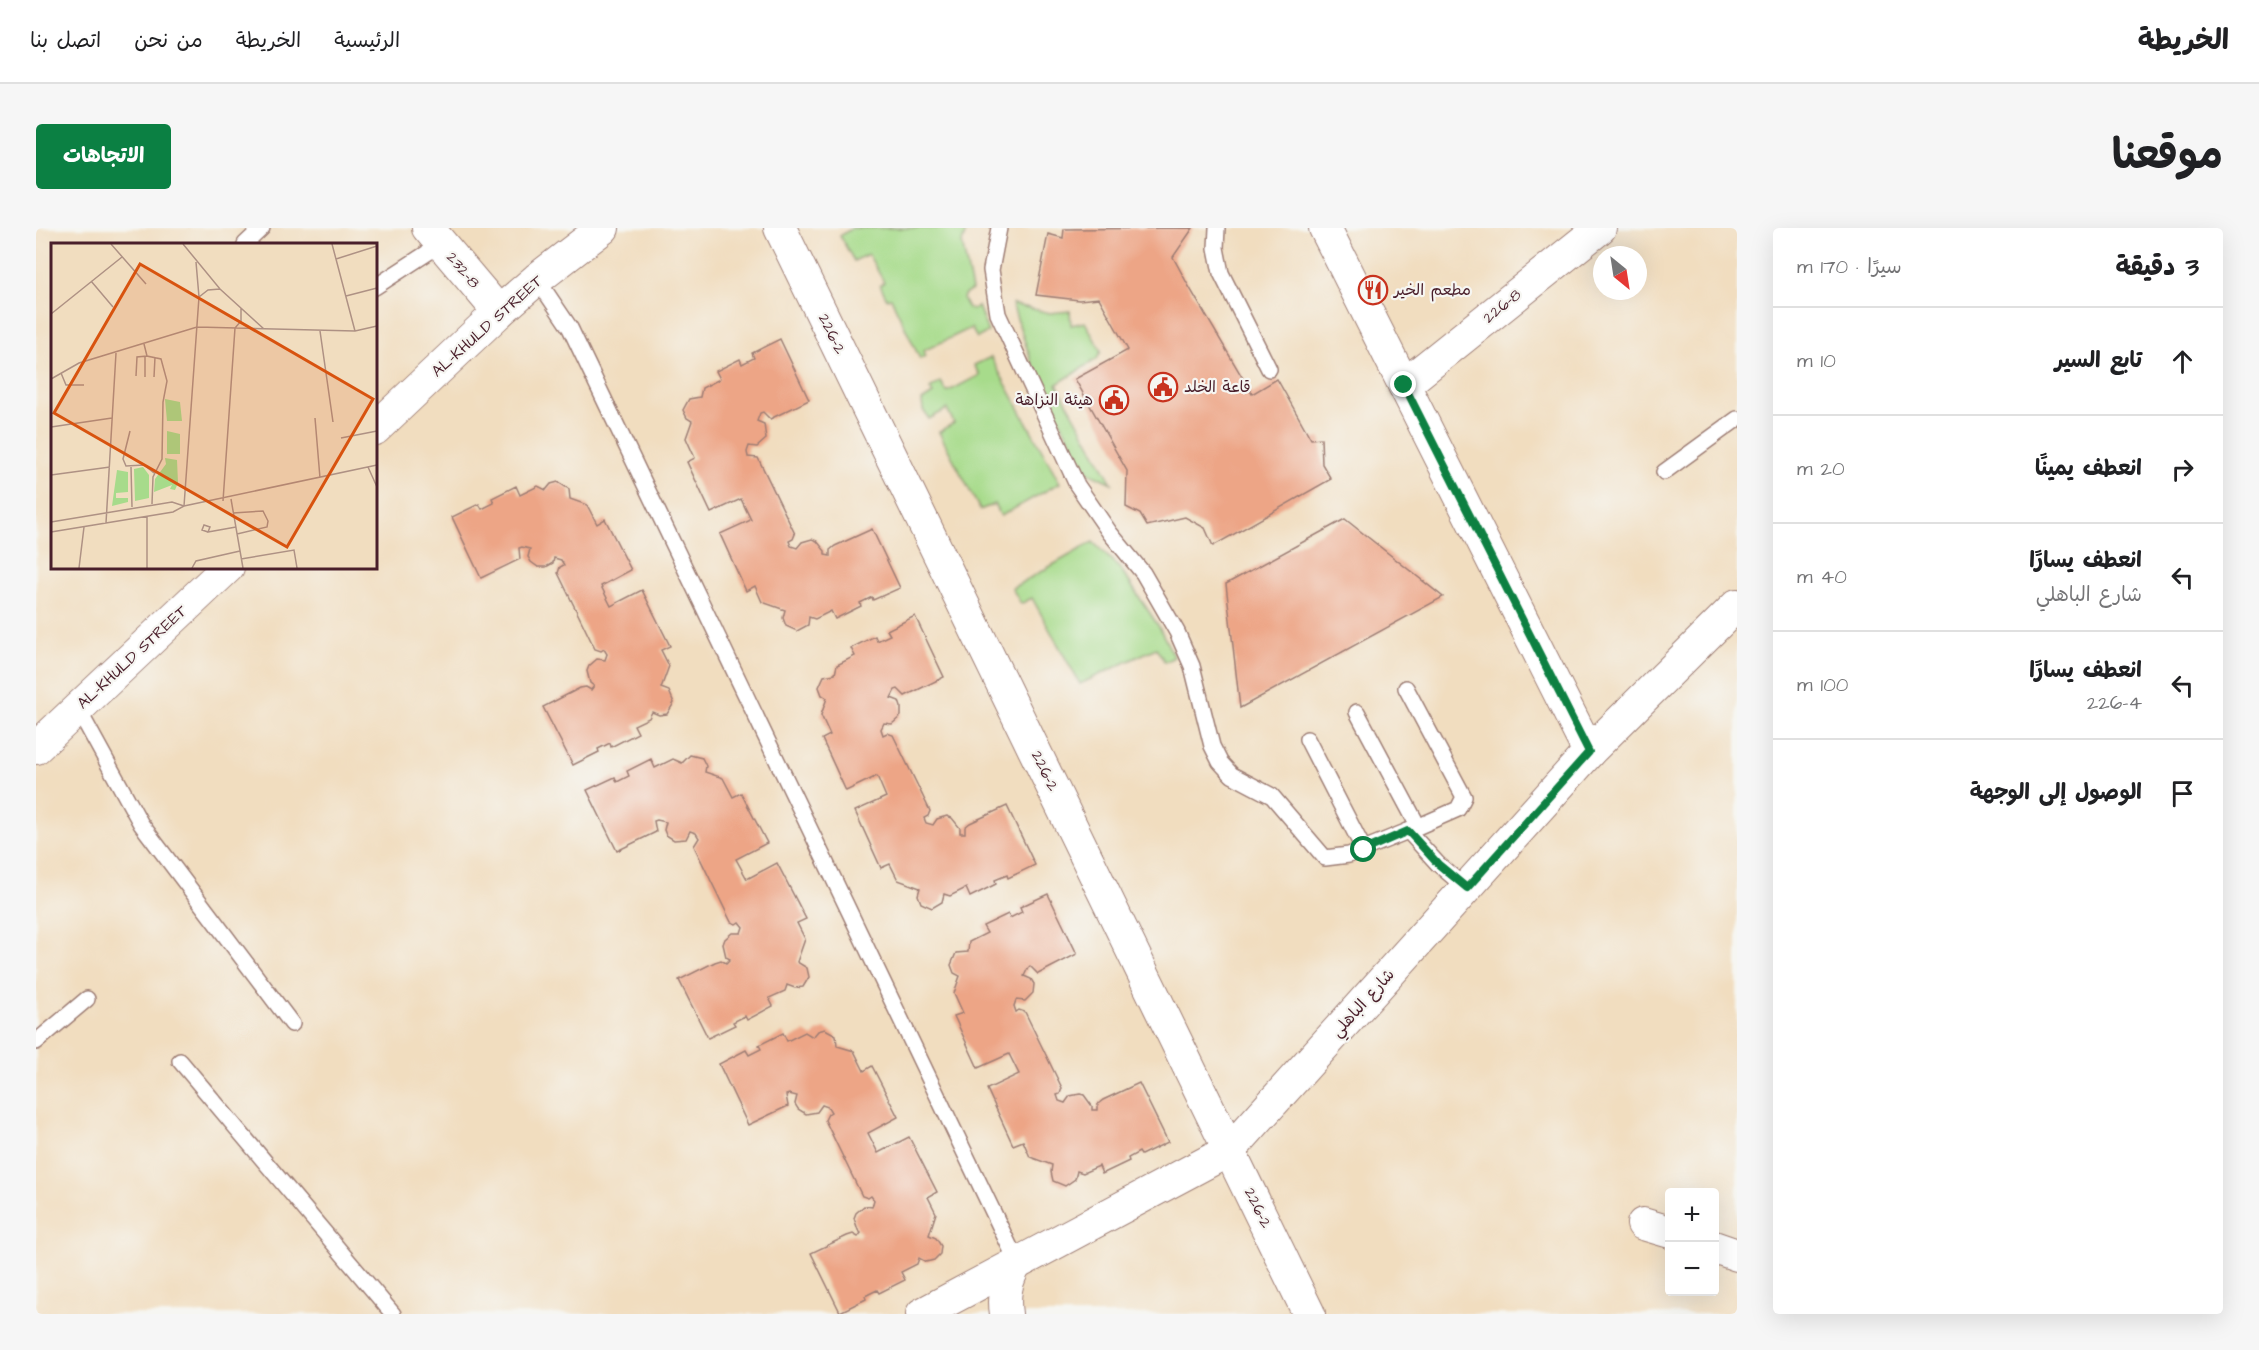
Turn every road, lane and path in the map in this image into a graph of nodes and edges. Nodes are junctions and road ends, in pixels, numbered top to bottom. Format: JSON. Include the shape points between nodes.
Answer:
{"nodes":[{"id":1,"x":262,"y":228,"type":"edge"},
{"id":2,"x":603,"y":228,"type":"edge"},
{"id":3,"x":780,"y":228,"type":"edge"},
{"id":4,"x":999,"y":228,"type":"edge"},
{"id":5,"x":1217,"y":228,"type":"edge"},
{"id":6,"x":1325,"y":228,"type":"edge"},
{"id":7,"x":1600,"y":228,"type":"edge"},
{"id":8,"x":434,"y":236,"type":"edge"},
{"id":9,"x":246,"y":243,"type":"edge"},
{"id":10,"x":537,"y":279,"type":"junction"},
{"id":11,"x":376,"y":286,"type":"edge"},
{"id":12,"x":499,"y":312,"type":"junction"},
{"id":13,"x":1269,"y":369,"type":"dead end"},
{"id":14,"x":1404,"y":385,"type":"junction"},
{"id":15,"x":1737,"y":419,"type":"edge"},
{"id":16,"x":376,"y":428,"type":"edge"},
{"id":17,"x":1664,"y":471,"type":"dead end"},
{"id":18,"x":227,"y":568,"type":"edge"},
{"id":19,"x":1737,"y":605,"type":"edge"},
{"id":20,"x":1406,"y":688,"type":"dead end"},
{"id":21,"x":78,"y":709,"type":"junction"},
{"id":22,"x":1357,"y":712,"type":"dead end"},
{"id":23,"x":1307,"y":739,"type":"dead end"},
{"id":24,"x":36,"y":748,"type":"edge"},
{"id":25,"x":1589,"y":752,"type":"junction"},
{"id":26,"x":1413,"y":828,"type":"junction"},
{"id":27,"x":1364,"y":850,"type":"junction"},
{"id":28,"x":1467,"y":888,"type":"junction"},
{"id":29,"x":87,"y":999,"type":"dead end"},
{"id":30,"x":292,"y":1024,"type":"dead end"},
{"id":31,"x":36,"y":1042,"type":"edge"},
{"id":32,"x":180,"y":1061,"type":"dead end"},
{"id":33,"x":1230,"y":1150,"type":"junction"},
{"id":34,"x":1719,"y":1249,"type":"edge"},
{"id":35,"x":1737,"y":1255,"type":"edge"},
{"id":36,"x":1017,"y":1262,"type":"junction"},
{"id":37,"x":393,"y":1314,"type":"edge"},
{"id":38,"x":922,"y":1314,"type":"edge"},
{"id":39,"x":1006,"y":1314,"type":"edge"},
{"id":40,"x":1309,"y":1314,"type":"edge"}],
"edges":[{"from":1,"to":9,"type":"lane"},
{"from":2,"to":10,"type":"street","name":"AL-KHULD STREET"},
{"from":3,"to":33,"type":"street","name":"226-2"},
{"from":4,"to":27,"type":"lane","via":[[991,270],[998,314],[1077,485],[1143,573],[1177,632],[1192,666],[1212,746],[1220,762],[1232,775],[1272,796],[1325,858]]},
{"from":5,"to":13,"type":"lane","via":[[1221,273]]},
{"from":6,"to":14,"type":"street"},
{"from":7,"to":14,"type":"street","name":"226-8"},
{"from":8,"to":11,"type":"lane"},
{"from":8,"to":12,"type":"street","name":"232-8"},
{"from":10,"to":12,"type":"street","name":"AL-KHULD STREET"},
{"from":10,"to":36,"type":"lane","via":[[570,328]]},
{"from":12,"to":16,"type":"street","name":"AL-KHULD STREET"},
{"from":14,"to":25,"type":"street"},
{"from":15,"to":17,"type":"lane"},
{"from":18,"to":21,"type":"street","name":"AL-KHULD STREET"},
{"from":19,"to":25,"type":"street","name":"شارع الباهلي"},
{"from":20,"to":26,"type":"lane","via":[[1464,797],[1458,809]]},
{"from":21,"to":24,"type":"street","name":"AL-KHULD STREET"},
{"from":21,"to":30,"type":"lane","via":[[141,824]]},
{"from":22,"to":26,"type":"lane"},
{"from":23,"to":27,"type":"lane"},
{"from":25,"to":28,"type":"street","name":"شارع الباهلي"},
{"from":26,"to":27,"type":"lane"},
{"from":26,"to":28,"type":"lane","via":[[1438,864]]},
{"from":28,"to":33,"type":"street","name":"شارع الباهلي"},
{"from":29,"to":31,"type":"lane"},
{"from":32,"to":37,"type":"lane"},
{"from":33,"to":36,"type":"street","name":"شارع الباهلي"},
{"from":33,"to":40,"type":"street","name":"226-2"},
{"from":34,"to":35,"type":"street"},
{"from":36,"to":38,"type":"street","name":"شارع الباهلي"},
{"from":36,"to":39,"type":"street","via":[[1005,1290]]}]}
